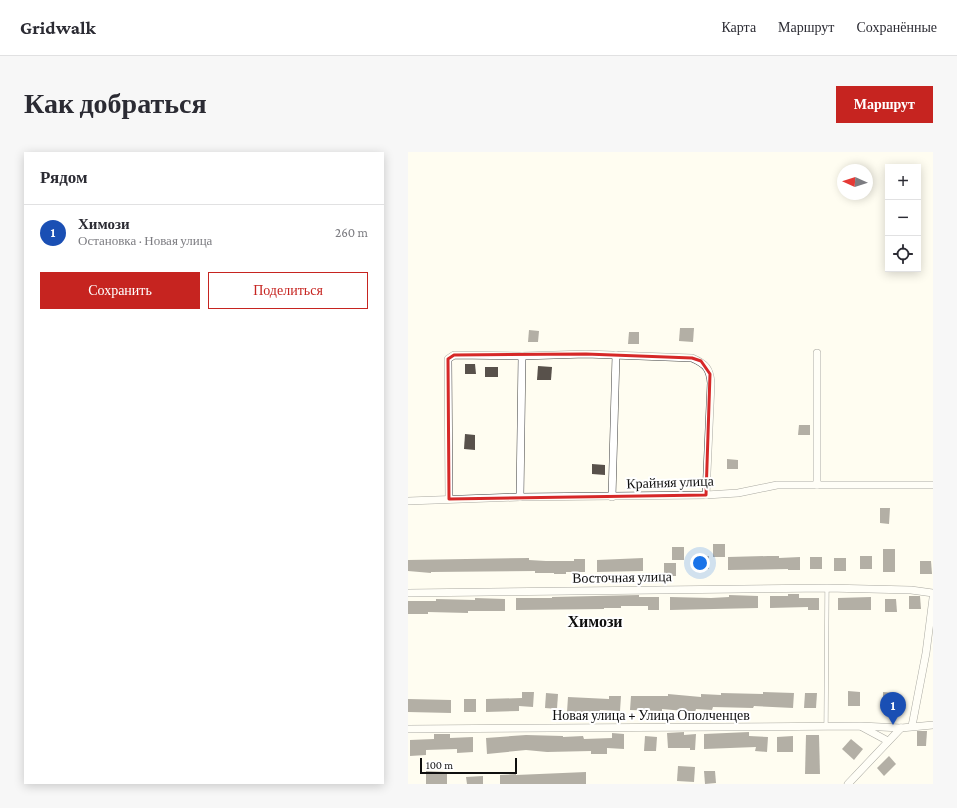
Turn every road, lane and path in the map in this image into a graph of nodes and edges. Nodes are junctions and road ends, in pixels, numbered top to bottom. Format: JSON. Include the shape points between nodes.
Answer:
{"nodes":[{"id":1,"x":816,"y":353,"type":"dead end"},
{"id":2,"x":616,"y":355,"type":"junction"},
{"id":3,"x":522,"y":356,"type":"junction"},
{"id":4,"x":817,"y":485,"type":"junction"},
{"id":5,"x":933,"y":485,"type":"edge"},
{"id":6,"x":706,"y":495,"type":"junction"},
{"id":7,"x":520,"y":497,"type":"junction"},
{"id":8,"x":612,"y":497,"type":"junction"},
{"id":9,"x":449,"y":499,"type":"junction"},
{"id":10,"x":408,"y":501,"type":"edge"},
{"id":11,"x":827,"y":588,"type":"junction"},
{"id":12,"x":408,"y":593,"type":"edge"},
{"id":13,"x":933,"y":593,"type":"edge"},
{"id":14,"x":933,"y":598,"type":"edge"},
{"id":15,"x":933,"y":725,"type":"edge"},
{"id":16,"x":860,"y":726,"type":"junction"},
{"id":17,"x":912,"y":726,"type":"junction"},
{"id":18,"x":826,"y":727,"type":"junction"},
{"id":19,"x":901,"y":728,"type":"junction"},
{"id":20,"x":408,"y":729,"type":"edge"},
{"id":21,"x":888,"y":741,"type":"junction"},
{"id":22,"x":848,"y":784,"type":"edge"}],
"edges":[{"from":1,"to":4,"type":"street"},
{"from":2,"to":3,"type":"street"},
{"from":2,"to":6,"type":"street","via":[[692,358],[706,366],[711,383]]},
{"from":2,"to":8,"type":"street"},
{"from":3,"to":7,"type":"street"},
{"from":3,"to":9,"type":"street","via":[[454,355],[448,359]]},
{"from":4,"to":5,"type":"street","name":"Крайняя улица"},
{"from":4,"to":6,"type":"street","name":"Крайняя улица","via":[[777,486],[738,493]]},
{"from":6,"to":8,"type":"street","name":"Крайняя улица"},
{"from":7,"to":8,"type":"street","name":"Крайняя улица"},
{"from":7,"to":9,"type":"street","name":"Крайняя улица"},
{"from":9,"to":10,"type":"street","name":"Крайняя улица"},
{"from":11,"to":12,"type":"street","name":"Восточная улица"},
{"from":11,"to":13,"type":"street","name":"Восточная улица"},
{"from":11,"to":18,"type":"lane"},
{"from":14,"to":17,"type":"street"},
{"from":15,"to":17,"type":"street","name":"Новая улица + Улица Ополченцев"},
{"from":16,"to":18,"type":"street","name":"Новая улица + Улица Ополченцев"},
{"from":16,"to":19,"type":"street","name":"Новая улица + Улица Ополченцев"},
{"from":16,"to":21,"type":"street"},
{"from":17,"to":19,"type":"street","name":"Новая улица + Улица Ополченцев"},
{"from":18,"to":20,"type":"street","name":"Новая улица + Улица Ополченцев"},
{"from":19,"to":21,"type":"street"},
{"from":21,"to":22,"type":"street"}]}
